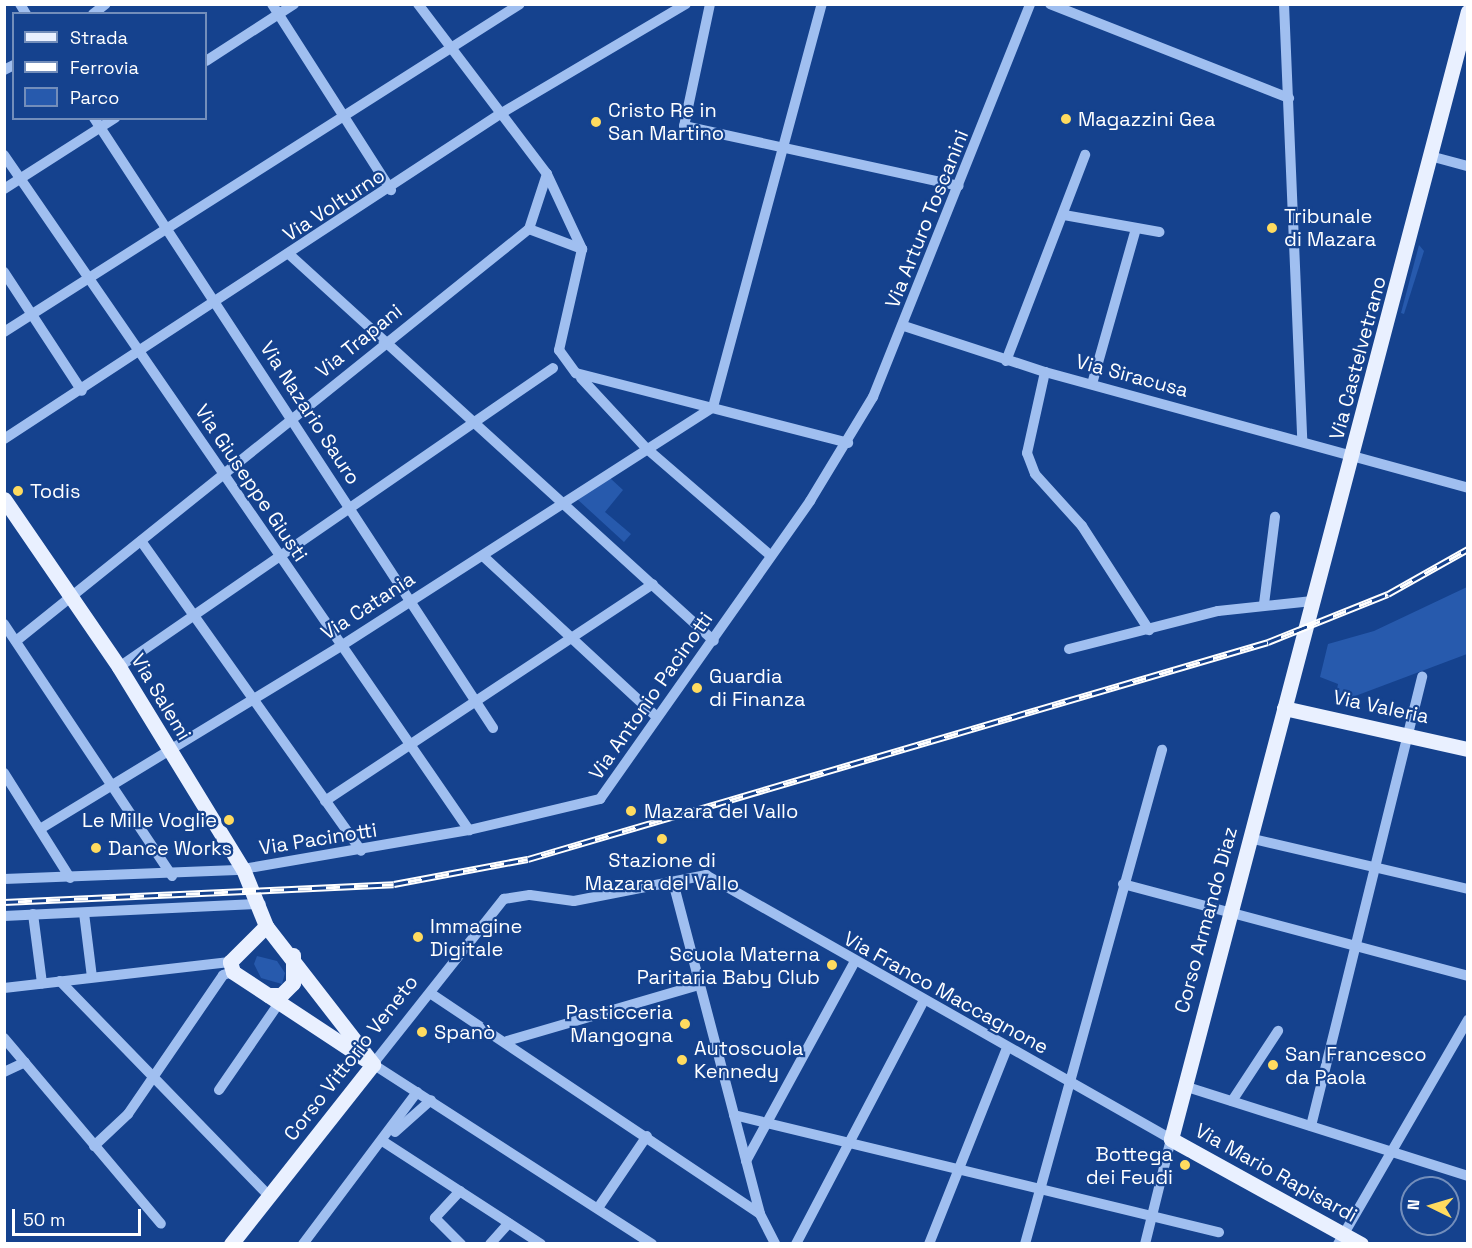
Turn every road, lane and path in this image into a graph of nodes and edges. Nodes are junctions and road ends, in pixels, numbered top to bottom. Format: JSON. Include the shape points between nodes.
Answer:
{"nodes":[{"id":1,"x":272,"y":4,"type":"edge"},
{"id":2,"x":294,"y":4,"type":"edge"},
{"id":3,"x":418,"y":4,"type":"edge"},
{"id":4,"x":520,"y":4,"type":"edge"},
{"id":5,"x":686,"y":4,"type":"edge"},
{"id":6,"x":710,"y":4,"type":"edge"},
{"id":7,"x":822,"y":4,"type":"edge"},
{"id":8,"x":1030,"y":4,"type":"edge"},
{"id":9,"x":1050,"y":4,"type":"edge"},
{"id":10,"x":1284,"y":4,"type":"edge"},
{"id":11,"x":1467,"y":11,"type":"edge"},
{"id":12,"x":279,"y":15,"type":"junction"},
{"id":13,"x":451,"y":49,"type":"junction"},
{"id":14,"x":207,"y":60,"type":"edge"},
{"id":15,"x":1289,"y":98,"type":"junction"},
{"id":16,"x":500,"y":114,"type":"junction"},
{"id":17,"x":345,"y":117,"type":"junction"},
{"id":18,"x":97,"y":123,"type":"edge"},
{"id":19,"x":787,"y":147,"type":"junction"},
{"id":20,"x":4,"y":155,"type":"edge"},
{"id":21,"x":1085,"y":155,"type":"dead end"},
{"id":22,"x":1431,"y":156,"type":"junction"},
{"id":23,"x":1467,"y":166,"type":"edge"},
{"id":24,"x":547,"y":174,"type":"junction"},
{"id":25,"x":20,"y":178,"type":"junction"},
{"id":26,"x":959,"y":186,"type":"junction"},
{"id":27,"x":4,"y":189,"type":"edge"},
{"id":28,"x":391,"y":190,"type":"junction"},
{"id":29,"x":1064,"y":215,"type":"junction"},
{"id":30,"x":529,"y":229,"type":"junction"},
{"id":31,"x":1136,"y":229,"type":"junction"},
{"id":32,"x":166,"y":230,"type":"junction"},
{"id":33,"x":1159,"y":232,"type":"dead end"},
{"id":34,"x":582,"y":249,"type":"junction"},
{"id":35,"x":290,"y":255,"type":"junction"},
{"id":36,"x":4,"y":272,"type":"edge"},
{"id":37,"x":89,"y":278,"type":"junction"},
{"id":38,"x":218,"y":303,"type":"junction"},
{"id":39,"x":33,"y":314,"type":"junction"},
{"id":40,"x":903,"y":326,"type":"junction"},
{"id":41,"x":4,"y":332,"type":"edge"},
{"id":42,"x":385,"y":342,"type":"junction"},
{"id":43,"x":559,"y":350,"type":"junction"},
{"id":44,"x":140,"y":351,"type":"junction"},
{"id":45,"x":1006,"y":361,"type":"junction"},
{"id":46,"x":553,"y":368,"type":"junction"},
{"id":47,"x":1045,"y":372,"type":"junction"},
{"id":48,"x":579,"y":376,"type":"junction"},
{"id":49,"x":1092,"y":384,"type":"junction"},
{"id":50,"x":82,"y":391,"type":"junction"},
{"id":51,"x":713,"y":407,"type":"junction"},
{"id":52,"x":290,"y":420,"type":"junction"},
{"id":53,"x":476,"y":420,"type":"junction"},
{"id":54,"x":4,"y":440,"type":"edge"},
{"id":55,"x":1302,"y":441,"type":"junction"},
{"id":56,"x":848,"y":443,"type":"junction"},
{"id":57,"x":646,"y":448,"type":"junction"},
{"id":58,"x":1353,"y":456,"type":"junction"},
{"id":59,"x":224,"y":477,"type":"junction"},
{"id":60,"x":1467,"y":488,"type":"edge"},
{"id":61,"x":4,"y":499,"type":"edge"},
{"id":62,"x":560,"y":501,"type":"junction"},
{"id":63,"x":352,"y":510,"type":"junction"},
{"id":64,"x":1275,"y":517,"type":"dead end"},
{"id":65,"x":141,"y":541,"type":"junction"},
{"id":66,"x":483,"y":556,"type":"junction"},
{"id":67,"x":771,"y":556,"type":"junction"},
{"id":68,"x":280,"y":557,"type":"junction"},
{"id":69,"x":653,"y":584,"type":"junction"},
{"id":70,"x":69,"y":596,"type":"junction"},
{"id":71,"x":409,"y":600,"type":"junction"},
{"id":72,"x":1264,"y":604,"type":"junction"},
{"id":73,"x":1311,"y":605,"type":"junction"},
{"id":74,"x":194,"y":614,"type":"junction"},
{"id":75,"x":4,"y":624,"type":"edge"},
{"id":76,"x":1149,"y":630,"type":"junction"},
{"id":77,"x":570,"y":638,"type":"junction"},
{"id":78,"x":16,"y":641,"type":"junction"},
{"id":79,"x":714,"y":641,"type":"junction"},
{"id":80,"x":341,"y":646,"type":"junction"},
{"id":81,"x":1069,"y":649,"type":"dead end"},
{"id":82,"x":119,"y":667,"type":"junction"},
{"id":83,"x":1422,"y":676,"type":"dead end"},
{"id":84,"x":253,"y":699,"type":"junction"},
{"id":85,"x":476,"y":701,"type":"junction"},
{"id":86,"x":1284,"y":708,"type":"junction"},
{"id":87,"x":655,"y":715,"type":"junction"},
{"id":88,"x":493,"y":728,"type":"dead end"},
{"id":89,"x":1407,"y":734,"type":"junction"},
{"id":90,"x":410,"y":745,"type":"junction"},
{"id":91,"x":1162,"y":750,"type":"dead end"},
{"id":92,"x":1467,"y":750,"type":"edge"},
{"id":93,"x":170,"y":753,"type":"junction"},
{"id":94,"x":4,"y":773,"type":"edge"},
{"id":95,"x":113,"y":786,"type":"junction"},
{"id":96,"x":325,"y":801,"type":"junction"},
{"id":97,"x":40,"y":829,"type":"junction"},
{"id":98,"x":469,"y":830,"type":"junction"},
{"id":99,"x":1250,"y":838,"type":"junction"},
{"id":100,"x":398,"y":843,"type":"joint"},
{"id":101,"x":361,"y":850,"type":"junction"},
{"id":102,"x":243,"y":869,"type":"junction"},
{"id":103,"x":1376,"y":869,"type":"junction"},
{"id":104,"x":172,"y":876,"type":"junction"},
{"id":105,"x":70,"y":878,"type":"junction"},
{"id":106,"x":4,"y":879,"type":"edge"},
{"id":107,"x":673,"y":882,"type":"junction"},
{"id":108,"x":1123,"y":884,"type":"junction"},
{"id":109,"x":1467,"y":888,"type":"edge"},
{"id":110,"x":261,"y":904,"type":"junction"},
{"id":111,"x":1230,"y":912,"type":"junction"},
{"id":112,"x":84,"y":913,"type":"junction"},
{"id":113,"x":33,"y":914,"type":"junction"},
{"id":114,"x":4,"y":916,"type":"edge"},
{"id":115,"x":266,"y":926,"type":"junction"},
{"id":116,"x":1354,"y":947,"type":"junction"},
{"id":117,"x":292,"y":954,"type":"junction"},
{"id":118,"x":854,"y":963,"type":"junction"},
{"id":119,"x":232,"y":967,"type":"junction"},
{"id":120,"x":92,"y":976,"type":"junction"},
{"id":121,"x":1467,"y":976,"type":"edge"},
{"id":122,"x":60,"y":981,"type":"junction"},
{"id":123,"x":42,"y":983,"type":"junction"},
{"id":124,"x":699,"y":985,"type":"junction"},
{"id":125,"x":4,"y":988,"type":"edge"},
{"id":126,"x":430,"y":993,"type":"junction"},
{"id":127,"x":273,"y":999,"type":"junction"},
{"id":128,"x":923,"y":1002,"type":"junction"},
{"id":129,"x":1467,"y":1020,"type":"edge"},
{"id":130,"x":1278,"y":1031,"type":"dead end"},
{"id":131,"x":4,"y":1038,"type":"edge"},
{"id":132,"x":507,"y":1041,"type":"junction"},
{"id":133,"x":1007,"y":1048,"type":"junction"},
{"id":134,"x":25,"y":1062,"type":"junction"},
{"id":135,"x":373,"y":1064,"type":"junction"},
{"id":136,"x":4,"y":1072,"type":"edge"},
{"id":137,"x":153,"y":1079,"type":"junction"},
{"id":138,"x":1068,"y":1083,"type":"junction"},
{"id":139,"x":1185,"y":1086,"type":"junction"},
{"id":140,"x":219,"y":1090,"type":"dead end"},
{"id":141,"x":417,"y":1092,"type":"junction"},
{"id":142,"x":431,"y":1100,"type":"junction"},
{"id":143,"x":1232,"y":1101,"type":"junction"},
{"id":144,"x":734,"y":1115,"type":"junction"},
{"id":145,"x":766,"y":1122,"type":"junction"},
{"id":146,"x":1311,"y":1126,"type":"junction"},
{"id":147,"x":647,"y":1136,"type":"junction"},
{"id":148,"x":1171,"y":1139,"type":"junction"},
{"id":149,"x":384,"y":1142,"type":"junction"},
{"id":150,"x":850,"y":1143,"type":"junction"},
{"id":151,"x":94,"y":1146,"type":"junction"},
{"id":152,"x":1388,"y":1150,"type":"junction"},
{"id":153,"x":746,"y":1161,"type":"junction"},
{"id":154,"x":958,"y":1169,"type":"junction"},
{"id":155,"x":1467,"y":1176,"type":"edge"},
{"id":156,"x":1040,"y":1190,"type":"junction"},
{"id":157,"x":460,"y":1191,"type":"junction"},
{"id":158,"x":269,"y":1196,"type":"junction"},
{"id":159,"x":598,"y":1208,"type":"junction"},
{"id":160,"x":760,"y":1214,"type":"junction"},
{"id":161,"x":1152,"y":1217,"type":"junction"},
{"id":162,"x":509,"y":1223,"type":"junction"},
{"id":163,"x":161,"y":1224,"type":"dead end"},
{"id":164,"x":1219,"y":1232,"type":"dead end"},
{"id":165,"x":633,"y":1238,"type":"edge"},
{"id":166,"x":1341,"y":1239,"type":"edge"},
{"id":167,"x":536,"y":1242,"type":"edge"},
{"id":168,"x":231,"y":1244,"type":"edge"},
{"id":169,"x":303,"y":1244,"type":"edge"},
{"id":170,"x":461,"y":1244,"type":"edge"},
{"id":171,"x":490,"y":1244,"type":"edge"},
{"id":172,"x":652,"y":1244,"type":"edge"},
{"id":173,"x":775,"y":1244,"type":"edge"},
{"id":174,"x":796,"y":1244,"type":"edge"},
{"id":175,"x":929,"y":1244,"type":"edge"},
{"id":176,"x":1025,"y":1244,"type":"edge"},
{"id":177,"x":1145,"y":1244,"type":"edge"},
{"id":178,"x":1361,"y":1244,"type":"edge"}],
"edges":[{"from":1,"to":12,"type":"street"},
{"from":2,"to":12,"type":"street"},
{"from":3,"to":13,"type":"street"},
{"from":4,"to":13,"type":"street"},
{"from":5,"to":16,"type":"street","name":"Via Volturno"},
{"from":6,"to":19,"type":"street","via":[[684,126]]},
{"from":7,"to":19,"type":"street"},
{"from":8,"to":26,"type":"street","name":"Via Arturo Toscanini"},
{"from":9,"to":15,"type":"street"},
{"from":10,"to":15,"type":"street"},
{"from":11,"to":22,"type":"main road","name":"Via Castelvetrano"},
{"from":12,"to":14,"type":"street"},
{"from":12,"to":17,"type":"street"},
{"from":13,"to":16,"type":"street"},
{"from":13,"to":17,"type":"street"},
{"from":15,"to":55,"type":"street"},
{"from":16,"to":24,"type":"street"},
{"from":16,"to":28,"type":"street","name":"Via Volturno"},
{"from":17,"to":28,"type":"street"},
{"from":17,"to":32,"type":"street"},
{"from":18,"to":25,"type":"street"},
{"from":18,"to":32,"type":"street","name":"Via Nazario Sauro"},
{"from":19,"to":26,"type":"street"},
{"from":19,"to":51,"type":"street"},
{"from":20,"to":25,"type":"street","name":"Via Giuseppe Giusti"},
{"from":21,"to":29,"type":"street"},
{"from":22,"to":23,"type":"street"},
{"from":22,"to":58,"type":"main road","name":"Via Castelvetrano"},
{"from":24,"to":30,"type":"street"},
{"from":24,"to":34,"type":"street"},
{"from":25,"to":27,"type":"street"},
{"from":25,"to":37,"type":"street","name":"Via Giuseppe Giusti"},
{"from":26,"to":40,"type":"street","name":"Via Arturo Toscanini"},
{"from":28,"to":35,"type":"street","name":"Via Volturno"},
{"from":29,"to":31,"type":"street"},
{"from":29,"to":45,"type":"street"},
{"from":30,"to":34,"type":"street"},
{"from":30,"to":42,"type":"street","name":"Via Trapani"},
{"from":31,"to":33,"type":"street"},
{"from":31,"to":49,"type":"street"},
{"from":32,"to":37,"type":"street"},
{"from":32,"to":38,"type":"street","name":"Via Nazario Sauro"},
{"from":34,"to":43,"type":"street"},
{"from":35,"to":38,"type":"street","name":"Via Volturno"},
{"from":35,"to":42,"type":"street"},
{"from":36,"to":39,"type":"street"},
{"from":37,"to":39,"type":"street"},
{"from":37,"to":44,"type":"street","name":"Via Giuseppe Giusti"},
{"from":38,"to":44,"type":"street","name":"Via Volturno"},
{"from":38,"to":52,"type":"street","name":"Via Nazario Sauro"},
{"from":39,"to":41,"type":"street"},
{"from":39,"to":50,"type":"street"},
{"from":40,"to":45,"type":"street","name":"Via Siracusa"},
{"from":40,"to":56,"type":"street","name":"Via Arturo Toscanini"},
{"from":42,"to":52,"type":"street","name":"Via Trapani"},
{"from":42,"to":53,"type":"street"},
{"from":43,"to":46,"type":"street"},
{"from":43,"to":48,"type":"street"},
{"from":44,"to":50,"type":"street","name":"Via Volturno"},
{"from":44,"to":59,"type":"street","name":"Via Giuseppe Giusti"},
{"from":45,"to":47,"type":"street","name":"Via Siracusa"},
{"from":46,"to":48,"type":"street"},
{"from":46,"to":53,"type":"street"},
{"from":47,"to":49,"type":"street","name":"Via Siracusa"},
{"from":47,"to":76,"type":"street","via":[[1027,453],[1035,474],[1082,526]]},
{"from":48,"to":51,"type":"street"},
{"from":48,"to":57,"type":"street"},
{"from":49,"to":55,"type":"street","name":"Via Siracusa"},
{"from":50,"to":54,"type":"street","name":"Via Volturno"},
{"from":51,"to":56,"type":"street"},
{"from":51,"to":57,"type":"street","name":"Via Catania"},
{"from":52,"to":59,"type":"street","name":"Via Trapani"},
{"from":52,"to":63,"type":"street","name":"Via Nazario Sauro"},
{"from":53,"to":62,"type":"street"},
{"from":53,"to":63,"type":"street"},
{"from":55,"to":58,"type":"street","name":"Via Siracusa"},
{"from":56,"to":67,"type":"street","name":"Via Antonio Pacinotti"},
{"from":57,"to":62,"type":"street","name":"Via Catania"},
{"from":57,"to":67,"type":"street"},
{"from":58,"to":60,"type":"street","name":"Via Siracusa"},
{"from":58,"to":73,"type":"main road","name":"Via Castelvetrano"},
{"from":59,"to":65,"type":"street","name":"Via Trapani"},
{"from":59,"to":68,"type":"street","name":"Via Giuseppe Giusti"},
{"from":61,"to":70,"type":"main road","name":"Via Salemi"},
{"from":62,"to":66,"type":"street","name":"Via Catania"},
{"from":62,"to":69,"type":"street"},
{"from":63,"to":68,"type":"street"},
{"from":63,"to":71,"type":"street","name":"Via Nazario Sauro"},
{"from":64,"to":72,"type":"street"},
{"from":65,"to":70,"type":"street","name":"Via Trapani"},
{"from":65,"to":74,"type":"street"},
{"from":66,"to":71,"type":"street","name":"Via Catania"},
{"from":66,"to":77,"type":"street"},
{"from":67,"to":79,"type":"street","name":"Via Antonio Pacinotti"},
{"from":68,"to":74,"type":"street"},
{"from":68,"to":80,"type":"street","name":"Via Giuseppe Giusti"},
{"from":69,"to":77,"type":"street"},
{"from":69,"to":79,"type":"street"},
{"from":70,"to":78,"type":"street","name":"Via Trapani"},
{"from":70,"to":82,"type":"main road","name":"Via Salemi"},
{"from":71,"to":80,"type":"street","name":"Via Catania"},
{"from":71,"to":85,"type":"street","name":"Via Nazario Sauro"},
{"from":72,"to":73,"type":"street"},
{"from":72,"to":76,"type":"street"},
{"from":73,"to":86,"type":"main road","name":"Corso Armando Diaz"},
{"from":74,"to":82,"type":"street"},
{"from":74,"to":84,"type":"street"},
{"from":75,"to":78,"type":"street"},
{"from":76,"to":81,"type":"street"},
{"from":77,"to":85,"type":"street"},
{"from":77,"to":87,"type":"street"},
{"from":78,"to":95,"type":"street"},
{"from":79,"to":87,"type":"street","name":"Via Antonio Pacinotti"},
{"from":80,"to":84,"type":"street","name":"Via Catania"},
{"from":80,"to":90,"type":"street","name":"Via Giuseppe Giusti"},
{"from":82,"to":93,"type":"main road","name":"Via Salemi"},
{"from":83,"to":89,"type":"street"},
{"from":84,"to":93,"type":"street","name":"Via Catania"},
{"from":84,"to":96,"type":"street"},
{"from":85,"to":88,"type":"street","name":"Via Nazario Sauro"},
{"from":85,"to":90,"type":"street"},
{"from":86,"to":89,"type":"main road","name":"Via Valeria"},
{"from":86,"to":99,"type":"main road","name":"Corso Armando Diaz"},
{"from":87,"to":98,"type":"street","name":"Via Antonio Pacinotti","via":[[600,799]]},
{"from":89,"to":92,"type":"main road","name":"Via Valeria"},
{"from":89,"to":103,"type":"street"},
{"from":90,"to":96,"type":"street"},
{"from":90,"to":98,"type":"street","name":"Via Giuseppe Giusti"},
{"from":91,"to":108,"type":"street"},
{"from":93,"to":95,"type":"street","name":"Via Catania"},
{"from":93,"to":102,"type":"main road","name":"Via Salemi"},
{"from":94,"to":97,"type":"street"},
{"from":95,"to":97,"type":"street","name":"Via Catania"},
{"from":95,"to":104,"type":"street"},
{"from":96,"to":101,"type":"street"},
{"from":97,"to":105,"type":"street"},
{"from":98,"to":100,"type":"street","name":"Via Antonio Pacinotti"},
{"from":99,"to":103,"type":"street"},
{"from":99,"to":111,"type":"main road","name":"Corso Armando Diaz"},
{"from":100,"to":101,"type":"street","name":"Via Pacinotti"},
{"from":101,"to":102,"type":"street","name":"Via Pacinotti"},
{"from":102,"to":104,"type":"street","name":"Via Pacinotti"},
{"from":102,"to":110,"type":"main road","name":"Via Salemi"},
{"from":103,"to":109,"type":"street"},
{"from":103,"to":116,"type":"street"},
{"from":104,"to":105,"type":"street","name":"Via Pacinotti"},
{"from":105,"to":106,"type":"street","name":"Via Pacinotti"},
{"from":107,"to":118,"type":"street","name":"Via Franco Maccagnone","via":[[706,875]]},
{"from":107,"to":124,"type":"street"},
{"from":107,"to":126,"type":"street","name":"Corso Vittorio Veneto","via":[[574,901],[530,895],[504,899]]},
{"from":108,"to":111,"type":"street"},
{"from":108,"to":138,"type":"street"},
{"from":110,"to":112,"type":"street"},
{"from":110,"to":115,"type":"main road","name":"Via Salemi"},
{"from":111,"to":116,"type":"street"},
{"from":111,"to":139,"type":"main road","name":"Corso Armando Diaz"},
{"from":112,"to":113,"type":"street"},
{"from":112,"to":120,"type":"street"},
{"from":113,"to":114,"type":"street"},
{"from":113,"to":123,"type":"street"},
{"from":115,"to":117,"type":"main road"},
{"from":115,"to":119,"type":"main road"},
{"from":116,"to":121,"type":"street"},
{"from":116,"to":146,"type":"street"},
{"from":117,"to":127,"type":"main road","via":[[293,983]]},
{"from":117,"to":135,"type":"main road"},
{"from":118,"to":128,"type":"street","name":"Via Franco Maccagnone"},
{"from":118,"to":145,"type":"street"},
{"from":119,"to":120,"type":"street"},
{"from":119,"to":127,"type":"main road"},
{"from":119,"to":137,"type":"street"},
{"from":120,"to":122,"type":"street"},
{"from":122,"to":123,"type":"street"},
{"from":122,"to":137,"type":"street"},
{"from":123,"to":125,"type":"street"},
{"from":124,"to":132,"type":"street"},
{"from":124,"to":144,"type":"street"},
{"from":126,"to":132,"type":"street"},
{"from":126,"to":135,"type":"street","name":"Corso Vittorio Veneto"},
{"from":127,"to":135,"type":"main road"},
{"from":127,"to":140,"type":"street"},
{"from":128,"to":133,"type":"street","name":"Via Franco Maccagnone"},
{"from":128,"to":150,"type":"street"},
{"from":129,"to":152,"type":"street"},
{"from":130,"to":143,"type":"street"},
{"from":131,"to":134,"type":"street"},
{"from":132,"to":147,"type":"street"},
{"from":133,"to":138,"type":"street","name":"Via Franco Maccagnone"},
{"from":133,"to":154,"type":"street"},
{"from":134,"to":136,"type":"street"},
{"from":134,"to":151,"type":"street"},
{"from":135,"to":141,"type":"street"},
{"from":135,"to":158,"type":"main road","name":"Corso Vittorio Veneto"},
{"from":137,"to":151,"type":"street","via":[[128,1114]]},
{"from":137,"to":158,"type":"street"},
{"from":138,"to":148,"type":"street","name":"Via Franco Maccagnone"},
{"from":138,"to":156,"type":"street"},
{"from":139,"to":143,"type":"street"},
{"from":139,"to":148,"type":"main road","name":"Corso Armando Diaz"},
{"from":141,"to":142,"type":"street"},
{"from":141,"to":149,"type":"street"},
{"from":142,"to":149,"type":"street"},
{"from":142,"to":159,"type":"street"},
{"from":143,"to":146,"type":"street"},
{"from":144,"to":145,"type":"street"},
{"from":144,"to":153,"type":"street"},
{"from":145,"to":150,"type":"street"},
{"from":145,"to":153,"type":"street"},
{"from":146,"to":152,"type":"street"},
{"from":147,"to":159,"type":"street"},
{"from":147,"to":160,"type":"street"},
{"from":148,"to":161,"type":"street","name":"Corso Armando Diaz"},
{"from":148,"to":166,"type":"main road","name":"Via Mario Rapisardi"},
{"from":149,"to":157,"type":"street"},
{"from":149,"to":169,"type":"street"},
{"from":150,"to":154,"type":"street"},
{"from":150,"to":174,"type":"street"},
{"from":151,"to":163,"type":"street"},
{"from":152,"to":155,"type":"street"},
{"from":152,"to":166,"type":"street"},
{"from":153,"to":160,"type":"street"},
{"from":154,"to":156,"type":"street"},
{"from":154,"to":175,"type":"street"},
{"from":156,"to":161,"type":"street"},
{"from":156,"to":176,"type":"street"},
{"from":157,"to":162,"type":"street"},
{"from":157,"to":170,"type":"street","via":[[435,1218]]},
{"from":158,"to":168,"type":"main road","name":"Corso Vittorio Veneto"},
{"from":159,"to":165,"type":"street"},
{"from":160,"to":173,"type":"street"},
{"from":161,"to":164,"type":"street"},
{"from":161,"to":177,"type":"street","name":"Corso Armando Diaz"},
{"from":162,"to":167,"type":"street"},
{"from":162,"to":171,"type":"street"},
{"from":165,"to":172,"type":"street"},
{"from":166,"to":178,"type":"main road","name":"Via Mario Rapisardi"}]}
